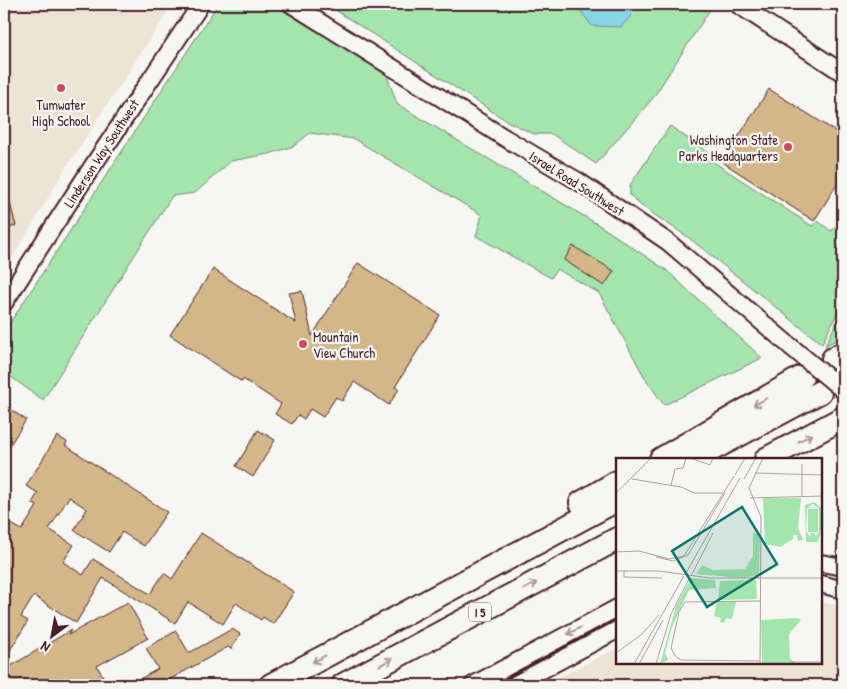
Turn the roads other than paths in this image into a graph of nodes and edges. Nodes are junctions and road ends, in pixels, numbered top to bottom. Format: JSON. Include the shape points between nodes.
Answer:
{"nodes":[{"id":1,"x":201,"y":4,"type":"edge"},
{"id":2,"x":291,"y":4,"type":"edge"},
{"id":3,"x":737,"y":4,"type":"edge"},
{"id":4,"x":843,"y":73,"type":"edge"},
{"id":5,"x":4,"y":303,"type":"edge"},
{"id":6,"x":802,"y":377,"type":"dead end"},
{"id":7,"x":843,"y":390,"type":"edge"},
{"id":8,"x":820,"y":392,"type":"dead end"},
{"id":9,"x":843,"y":418,"type":"edge"},
{"id":10,"x":663,"y":458,"type":"edge"},
{"id":11,"x":696,"y":458,"type":"edge"},
{"id":12,"x":768,"y":458,"type":"edge"},
{"id":13,"x":616,"y":483,"type":"edge"},
{"id":14,"x":616,"y":501,"type":"edge"},
{"id":15,"x":616,"y":540,"type":"edge"},
{"id":16,"x":822,"y":563,"type":"edge"},
{"id":17,"x":843,"y":567,"type":"edge"},
{"id":18,"x":822,"y":584,"type":"edge"},
{"id":19,"x":843,"y":590,"type":"edge"},
{"id":20,"x":616,"y":609,"type":"edge"},
{"id":21,"x":393,"y":620,"type":"junction"},
{"id":22,"x":616,"y":631,"type":"edge"},
{"id":23,"x":271,"y":685,"type":"edge"},
{"id":24,"x":344,"y":685,"type":"edge"},
{"id":25,"x":473,"y":685,"type":"edge"},
{"id":26,"x":514,"y":685,"type":"edge"}],
"edges":[{"from":1,"to":5,"type":"street","name":"Linderson Way Southwest"},
{"from":2,"to":7,"type":"street","name":"Israel Road Southwest","bridge":true,"via":[[581,183],[668,242]]},
{"from":3,"to":4,"type":"street"},
{"from":6,"to":10,"type":"highway","one_way":true},
{"from":8,"to":11,"type":"highway"},
{"from":12,"to":9,"type":"highway","one_way":true},
{"from":13,"to":21,"type":"highway","via":[[505,546]]},
{"from":14,"to":21,"type":"highway","number":"I 5"},
{"from":24,"to":15,"type":"highway","number":"I 5","one_way":true},
{"from":16,"to":17,"type":"street"},
{"from":18,"to":19,"type":"street"},
{"from":20,"to":25,"type":"street","one_way":true},
{"from":21,"to":23,"type":"highway","number":"I 5","one_way":true},
{"from":22,"to":26,"type":"street"}]}
